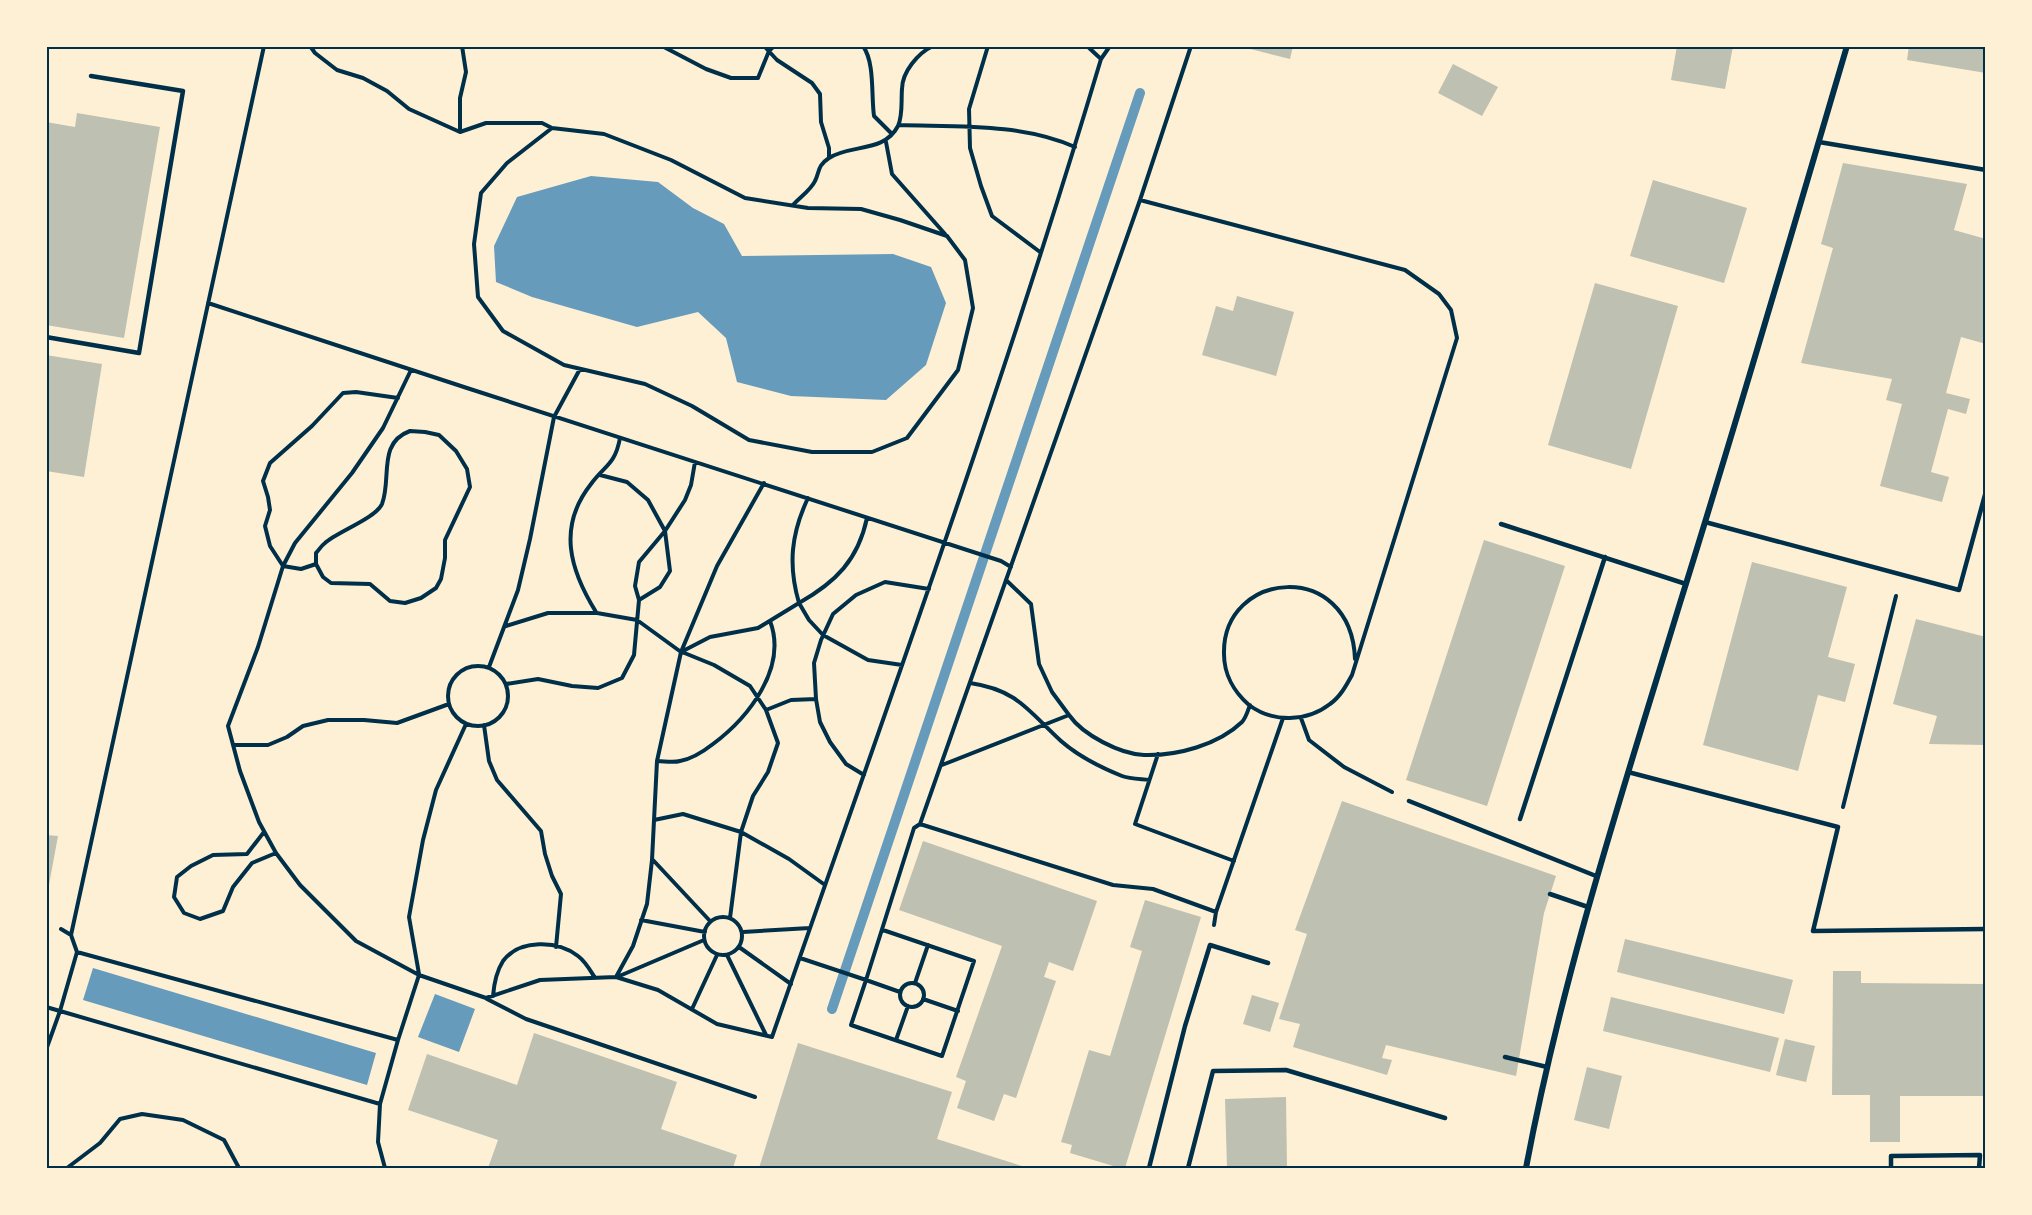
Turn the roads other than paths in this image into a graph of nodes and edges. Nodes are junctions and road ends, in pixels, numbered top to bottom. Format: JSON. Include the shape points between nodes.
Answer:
{"nodes":[{"id":1,"x":142,"y":46,"type":"edge"},
{"id":2,"x":149,"y":46,"type":"edge"},
{"id":3,"x":1847,"y":46,"type":"edge"},
{"id":4,"x":91,"y":76,"type":"dead end"},
{"id":5,"x":1819,"y":142,"type":"junction"},
{"id":6,"x":1986,"y":170,"type":"edge"},
{"id":7,"x":46,"y":337,"type":"edge"},
{"id":8,"x":1986,"y":491,"type":"edge"},
{"id":9,"x":1705,"y":522,"type":"junction"},
{"id":10,"x":1501,"y":524,"type":"dead end"},
{"id":11,"x":1605,"y":557,"type":"junction"},
{"id":12,"x":1686,"y":584,"type":"junction"},
{"id":13,"x":1628,"y":772,"type":"junction"},
{"id":14,"x":1409,"y":801,"type":"dead end"},
{"id":15,"x":1520,"y":819,"type":"dead end"},
{"id":16,"x":1596,"y":876,"type":"junction"},
{"id":17,"x":1550,"y":894,"type":"dead end"},
{"id":18,"x":1588,"y":907,"type":"junction"},
{"id":19,"x":1986,"y":929,"type":"edge"},
{"id":20,"x":1268,"y":963,"type":"dead end"},
{"id":21,"x":1505,"y":1057,"type":"dead end"},
{"id":22,"x":1547,"y":1067,"type":"junction"},
{"id":23,"x":1445,"y":1118,"type":"dead end"},
{"id":24,"x":1149,"y":1168,"type":"edge"},
{"id":25,"x":1188,"y":1168,"type":"edge"},
{"id":26,"x":1526,"y":1168,"type":"edge"},
{"id":27,"x":1891,"y":1168,"type":"edge"},
{"id":28,"x":1980,"y":1168,"type":"edge"}],
"edges":[{"from":1,"to":2,"type":"lane"},
{"from":3,"to":5,"type":"street"},
{"from":4,"to":7,"type":"lane","via":[[183,91],[140,353]]},
{"from":5,"to":6,"type":"lane"},
{"from":5,"to":9,"type":"street"},
{"from":8,"to":9,"type":"lane","via":[[1959,590]]},
{"from":9,"to":12,"type":"street"},
{"from":10,"to":11,"type":"lane"},
{"from":11,"to":12,"type":"lane"},
{"from":11,"to":15,"type":"lane"},
{"from":12,"to":13,"type":"street"},
{"from":13,"to":16,"type":"street"},
{"from":13,"to":19,"type":"lane","via":[[1838,827],[1813,931]]},
{"from":14,"to":16,"type":"lane"},
{"from":16,"to":18,"type":"street"},
{"from":17,"to":18,"type":"lane"},
{"from":18,"to":22,"type":"street"},
{"from":20,"to":24,"type":"lane","via":[[1210,945]]},
{"from":21,"to":22,"type":"lane"},
{"from":22,"to":26,"type":"street"},
{"from":23,"to":25,"type":"lane","via":[[1286,1070],[1213,1071]]},
{"from":27,"to":28,"type":"lane","via":[[1891,1156],[1980,1155]]}]}
